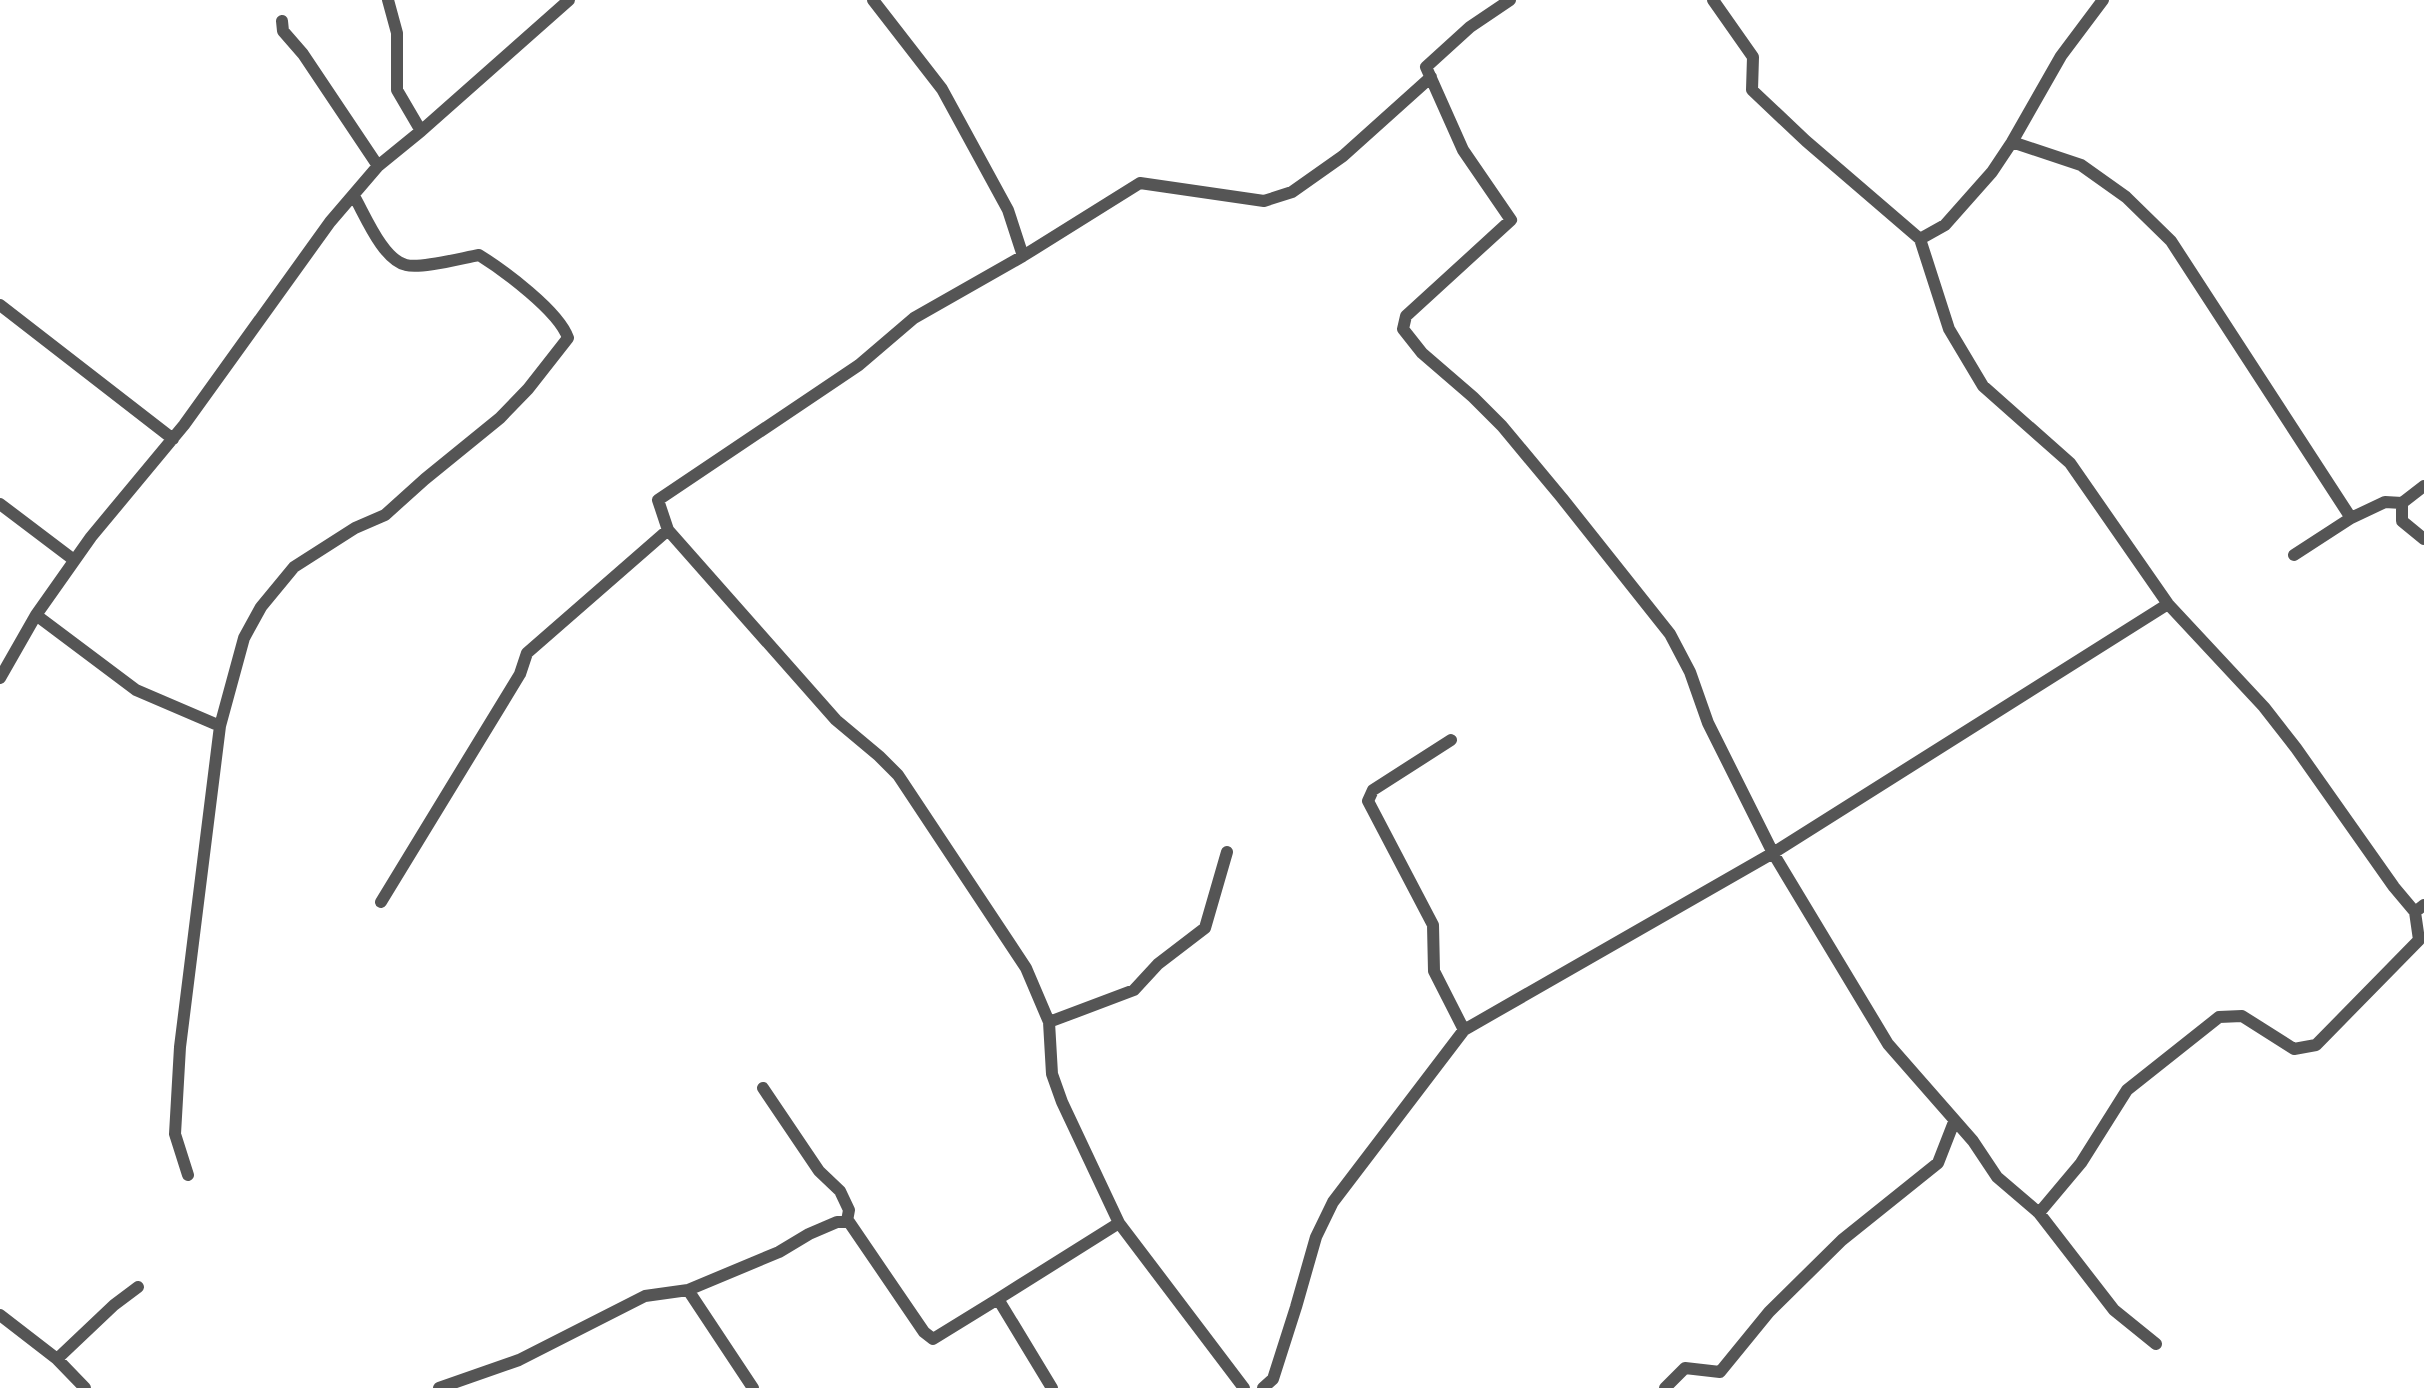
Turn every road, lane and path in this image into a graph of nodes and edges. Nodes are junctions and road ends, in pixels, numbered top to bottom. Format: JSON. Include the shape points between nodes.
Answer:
{"nodes":[{"id":1,"x":388,"y":0,"type":"edge"},
{"id":2,"x":569,"y":0,"type":"edge"},
{"id":3,"x":873,"y":0,"type":"edge"},
{"id":4,"x":1510,"y":0,"type":"edge"},
{"id":5,"x":1712,"y":0,"type":"edge"},
{"id":6,"x":2103,"y":0,"type":"edge"},
{"id":7,"x":282,"y":21,"type":"dead end"},
{"id":8,"x":1431,"y":77,"type":"junction"},
{"id":9,"x":421,"y":131,"type":"junction"},
{"id":10,"x":2012,"y":142,"type":"junction"},
{"id":11,"x":378,"y":166,"type":"junction"},
{"id":12,"x":354,"y":196,"type":"junction"},
{"id":13,"x":1920,"y":238,"type":"junction"},
{"id":14,"x":1023,"y":256,"type":"junction"},
{"id":15,"x":0,"y":305,"type":"edge"},
{"id":16,"x":172,"y":439,"type":"junction"},
{"id":17,"x":2424,"y":486,"type":"edge"},
{"id":18,"x":2402,"y":503,"type":"junction"},
{"id":19,"x":0,"y":504,"type":"edge"},
{"id":20,"x":2351,"y":518,"type":"junction"},
{"id":21,"x":668,"y":530,"type":"junction"},
{"id":22,"x":2424,"y":539,"type":"edge"},
{"id":23,"x":2294,"y":555,"type":"dead end"},
{"id":24,"x":74,"y":560,"type":"junction"},
{"id":25,"x":2168,"y":604,"type":"junction"},
{"id":26,"x":36,"y":615,"type":"junction"},
{"id":27,"x":0,"y":678,"type":"edge"},
{"id":28,"x":220,"y":726,"type":"junction"},
{"id":29,"x":1451,"y":740,"type":"dead end"},
{"id":30,"x":1227,"y":852,"type":"dead end"},
{"id":31,"x":1773,"y":853,"type":"junction"},
{"id":32,"x":381,"y":902,"type":"dead end"},
{"id":33,"x":2419,"y":909,"type":"edge"},
{"id":34,"x":1049,"y":1022,"type":"junction"},
{"id":35,"x":1464,"y":1030,"type":"junction"},
{"id":36,"x":763,"y":1088,"type":"dead end"},
{"id":37,"x":1954,"y":1122,"type":"junction"},
{"id":38,"x":188,"y":1175,"type":"dead end"},
{"id":39,"x":2039,"y":1213,"type":"junction"},
{"id":40,"x":848,"y":1222,"type":"junction"},
{"id":41,"x":1119,"y":1223,"type":"junction"},
{"id":42,"x":138,"y":1288,"type":"dead end"},
{"id":43,"x":688,"y":1290,"type":"junction"},
{"id":44,"x":998,"y":1299,"type":"junction"},
{"id":45,"x":0,"y":1315,"type":"edge"},
{"id":46,"x":2156,"y":1344,"type":"dead end"},
{"id":47,"x":57,"y":1358,"type":"junction"},
{"id":48,"x":85,"y":1388,"type":"edge"},
{"id":49,"x":439,"y":1388,"type":"edge"},
{"id":50,"x":753,"y":1388,"type":"edge"},
{"id":51,"x":1052,"y":1388,"type":"edge"},
{"id":52,"x":1244,"y":1388,"type":"edge"},
{"id":53,"x":1263,"y":1388,"type":"edge"},
{"id":54,"x":1665,"y":1388,"type":"edge"}],
"edges":[{"from":1,"to":9,"type":"street","via":[[397,33],[397,90]]},
{"from":2,"to":9,"type":"street"},
{"from":3,"to":14,"type":"street","via":[[942,88],[1008,210]]},
{"from":4,"to":8,"type":"street","via":[[1470,28],[1426,67]]},
{"from":5,"to":13,"type":"street","via":[[1753,57],[1752,90],[1806,141]]},
{"from":6,"to":10,"type":"street","via":[[2062,56]]},
{"from":7,"to":11,"type":"street","via":[[283,31],[303,54]]},
{"from":8,"to":14,"type":"street","via":[[1343,156],[1292,192],[1264,201],[1140,183]]},
{"from":8,"to":31,"type":"street","via":[[1463,150],[1510,220],[1406,316],[1403,329],[1422,353],[1502,426],[1670,634],[1690,672],[1708,723]]},
{"from":9,"to":11,"type":"street"},
{"from":10,"to":13,"type":"street","via":[[1992,172],[1945,225]]},
{"from":10,"to":20,"type":"street","via":[[2081,165],[2126,196],[2171,241]]},
{"from":11,"to":12,"type":"street"},
{"from":12,"to":16,"type":"street","via":[[330,222]]},
{"from":12,"to":28,"type":"street","via":[[385,251],[405,265],[479,255],[543,304],[568,338],[528,389],[500,418],[385,515],[355,528],[294,567],[261,607],[244,638]]},
{"from":13,"to":25,"type":"street","via":[[1949,329],[1983,386],[2070,463]]},
{"from":14,"to":21,"type":"street","via":[[914,318],[859,365],[658,500]]},
{"from":15,"to":16,"type":"street"},
{"from":16,"to":24,"type":"street"},
{"from":17,"to":18,"type":"street"},
{"from":18,"to":20,"type":"street","via":[[2385,502]]},
{"from":18,"to":22,"type":"street","via":[[2402,522]]},
{"from":19,"to":24,"type":"street"},
{"from":20,"to":23,"type":"street"},
{"from":21,"to":32,"type":"street","via":[[527,653],[520,674]]},
{"from":21,"to":34,"type":"street","via":[[836,720],[898,775],[1026,968]]},
{"from":24,"to":26,"type":"street"},
{"from":25,"to":31,"type":"street"},
{"from":25,"to":33,"type":"street","via":[[2264,706],[2394,888]]},
{"from":26,"to":27,"type":"street"},
{"from":26,"to":28,"type":"street","via":[[136,690]]},
{"from":28,"to":38,"type":"street","via":[[177,1068],[175,1134]]},
{"from":29,"to":35,"type":"street","via":[[1373,790],[1368,801],[1433,925],[1434,971]]},
{"from":30,"to":34,"type":"street","via":[[1205,928],[1158,964],[1134,990]]},
{"from":31,"to":35,"type":"street"},
{"from":31,"to":37,"type":"street","via":[[1888,1044]]},
{"from":33,"to":39,"type":"street","via":[[2419,940],[2316,1046],[2294,1049],[2242,1016],[2219,1017],[2127,1090],[2081,1163]]},
{"from":34,"to":41,"type":"street","via":[[1052,1074]]},
{"from":35,"to":53,"type":"street","via":[[1333,1202],[1316,1237],[1273,1379]]},
{"from":36,"to":40,"type":"street","via":[[819,1171],[840,1191],[849,1210]]},
{"from":37,"to":39,"type":"street","via":[[1973,1141],[1997,1176]]},
{"from":37,"to":54,"type":"street","via":[[1938,1163],[1842,1240],[1769,1312],[1720,1372],[1685,1368]]},
{"from":39,"to":46,"type":"street","via":[[2114,1310]]},
{"from":40,"to":43,"type":"street","via":[[837,1222],[779,1252]]},
{"from":40,"to":44,"type":"street","via":[[924,1332],[933,1339]]},
{"from":41,"to":44,"type":"street"},
{"from":41,"to":52,"type":"street"},
{"from":42,"to":47,"type":"street","via":[[114,1305]]},
{"from":43,"to":49,"type":"street","via":[[645,1296],[519,1360]]},
{"from":43,"to":50,"type":"street"},
{"from":44,"to":51,"type":"street"},
{"from":45,"to":47,"type":"street"},
{"from":47,"to":48,"type":"street"}]}
